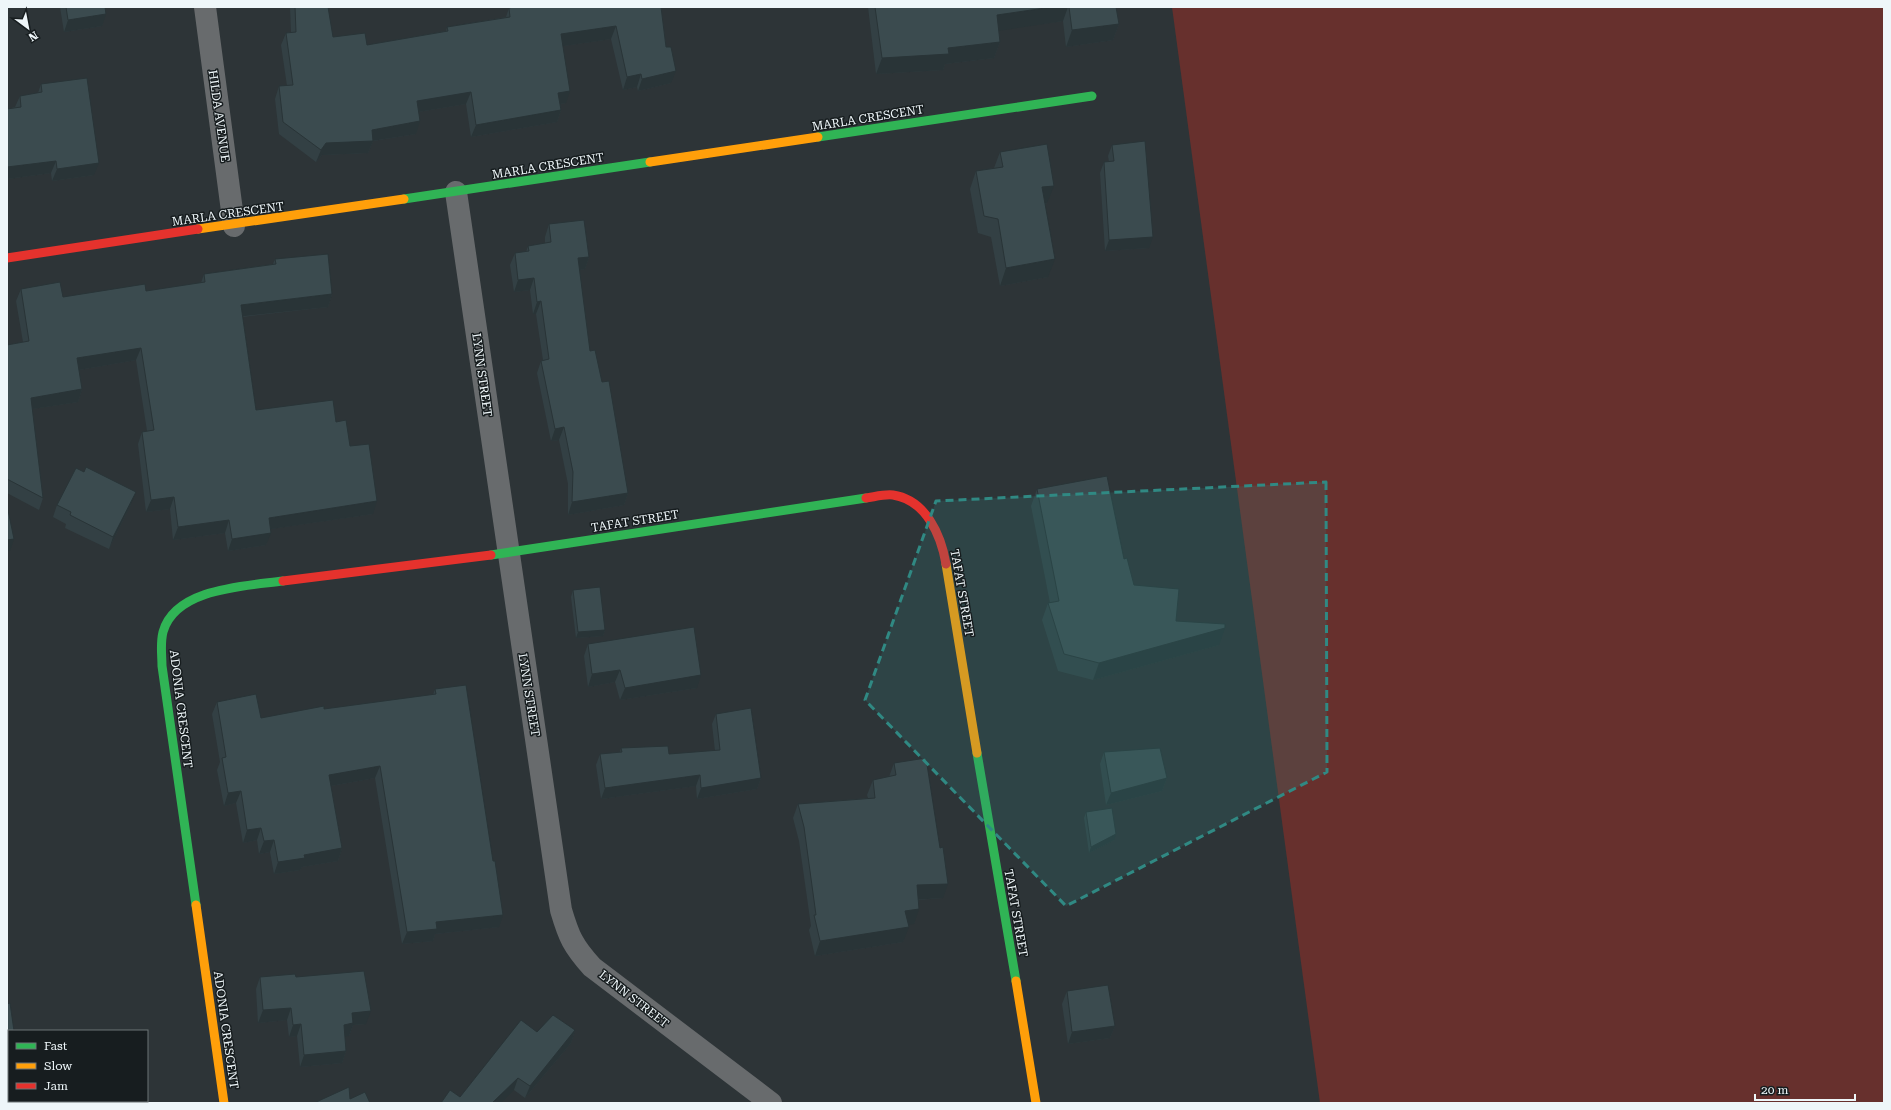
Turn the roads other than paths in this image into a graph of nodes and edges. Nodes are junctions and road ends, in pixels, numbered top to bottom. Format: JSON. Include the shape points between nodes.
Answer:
{"nodes":[{"id":1,"x":205,"y":7,"type":"edge"},
{"id":2,"x":1092,"y":96,"type":"dead end"},
{"id":3,"x":456,"y":192,"type":"junction"},
{"id":4,"x":234,"y":226,"type":"junction"},
{"id":5,"x":7,"y":258,"type":"edge"},
{"id":6,"x":508,"y":553,"type":"junction"},
{"id":7,"x":224,"y":1103,"type":"edge"},
{"id":8,"x":771,"y":1103,"type":"edge"},
{"id":9,"x":1036,"y":1103,"type":"edge"}],
"edges":[{"from":1,"to":4,"type":"street","name":"HILDA AVENUE"},
{"from":2,"to":3,"type":"street","name":"MARLA CRESCENT"},
{"from":3,"to":4,"type":"street","name":"MARLA CRESCENT"},
{"from":3,"to":6,"type":"street","name":"LYNN STREET"},
{"from":4,"to":5,"type":"street","name":"MARLA CRESCENT"},
{"from":6,"to":7,"type":"street","name":"ADONIA CRESCENT","via":[[222,589],[196,597],[179,608],[165,625],[161,643],[162,666]]},
{"from":6,"to":8,"type":"street","name":"LYNN STREET","via":[[561,910],[576,950],[612,983]]},
{"from":6,"to":9,"type":"street","name":"TAFAT STREET","via":[[872,496],[894,495],[911,501],[925,513],[935,528],[943,548]]}]}
